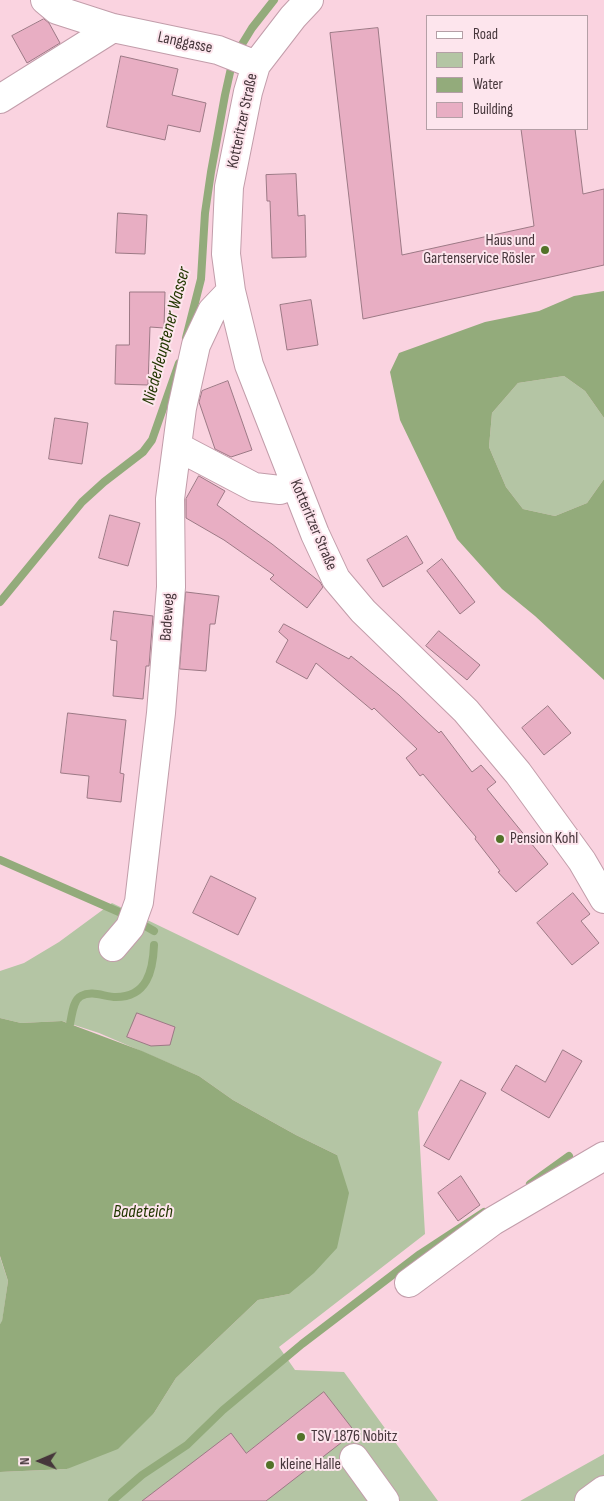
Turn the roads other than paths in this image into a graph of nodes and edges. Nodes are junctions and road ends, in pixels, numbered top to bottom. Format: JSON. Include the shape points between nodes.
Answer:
{"nodes":[{"id":1,"x":45,"y":0,"type":"edge"},
{"id":2,"x":309,"y":0,"type":"edge"},
{"id":3,"x":113,"y":28,"type":"junction"},
{"id":4,"x":242,"y":60,"type":"junction"},
{"id":5,"x":0,"y":99,"type":"edge"},
{"id":6,"x":231,"y":290,"type":"junction"},
{"id":7,"x":178,"y":447,"type":"junction"},
{"id":8,"x":295,"y":484,"type":"junction"},
{"id":9,"x":604,"y":899,"type":"edge"},
{"id":10,"x":112,"y":947,"type":"dead end"},
{"id":11,"x":604,"y":1156,"type":"edge"},
{"id":12,"x":409,"y":1283,"type":"dead end"},
{"id":13,"x":354,"y":1458,"type":"dead end"},
{"id":14,"x":604,"y":1490,"type":"edge"},
{"id":15,"x":385,"y":1501,"type":"edge"},
{"id":16,"x":589,"y":1501,"type":"edge"}],
"edges":[{"from":1,"to":3,"type":"street","name":"Langgasse","via":[[57,10]]},
{"from":2,"to":4,"type":"street","via":[[293,18]]},
{"from":3,"to":4,"type":"street","name":"Langgasse","via":[[218,50]]},
{"from":3,"to":5,"type":"street"},
{"from":4,"to":6,"type":"street","name":"Kotteritzer Straße","via":[[248,92],[229,187],[226,254]]},
{"from":6,"to":7,"type":"street","name":"Badeweg","via":[[212,311],[196,346],[182,408]]},
{"from":6,"to":8,"type":"street","name":"Kotteritzer Straße","via":[[248,365]]},
{"from":7,"to":8,"type":"street","via":[[254,487],[280,490]]},
{"from":7,"to":10,"type":"street","name":"Badeweg","via":[[170,499],[171,587],[139,902],[130,927]]},
{"from":8,"to":9,"type":"street","name":"Kotteritzer Straße","via":[[336,580],[363,611],[466,711],[501,752],[582,860]]},
{"from":11,"to":12,"type":"street","via":[[493,1222]]},
{"from":13,"to":15,"type":"street"},
{"from":14,"to":16,"type":"street"}]}
